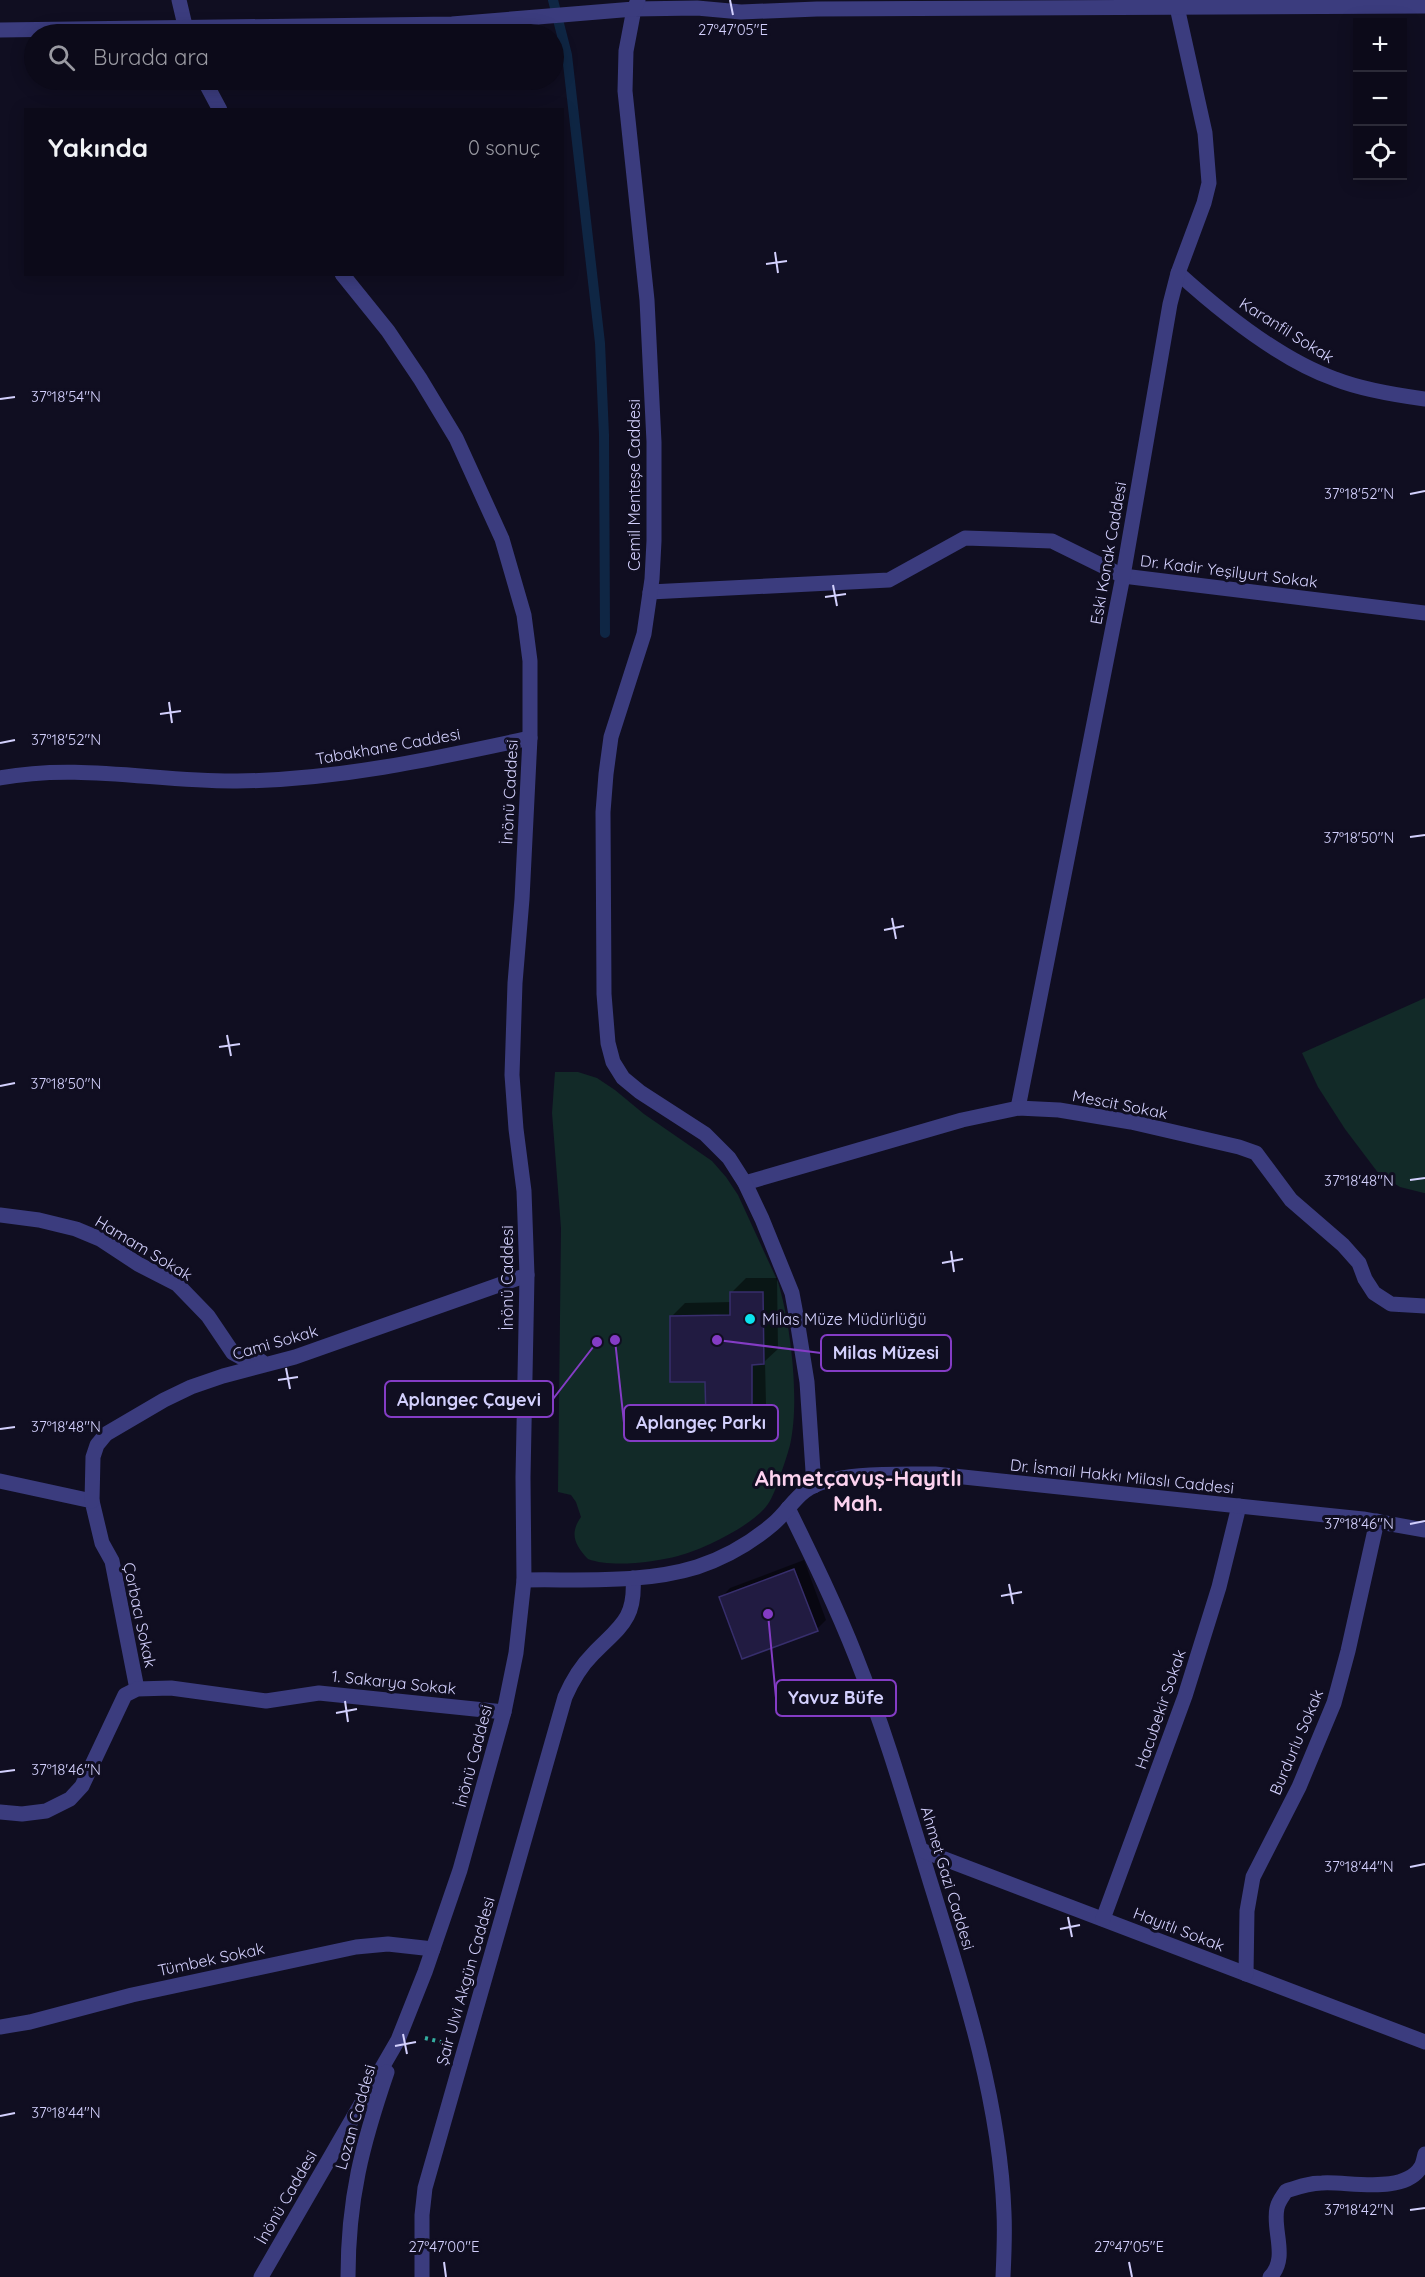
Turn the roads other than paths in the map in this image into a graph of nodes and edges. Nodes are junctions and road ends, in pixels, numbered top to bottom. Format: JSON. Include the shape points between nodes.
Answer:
{"nodes":[{"id":1,"x":179,"y":0,"type":"edge"},
{"id":2,"x":1062,"y":4,"type":"edge"},
{"id":3,"x":636,"y":5,"type":"edge"},
{"id":4,"x":1425,"y":6,"type":"edge"},
{"id":5,"x":1177,"y":7,"type":"junction"},
{"id":6,"x":185,"y":24,"type":"edge"},
{"id":7,"x":452,"y":24,"type":"edge"},
{"id":8,"x":0,"y":30,"type":"edge"},
{"id":9,"x":24,"y":30,"type":"edge"},
{"id":10,"x":209,"y":90,"type":"edge"},
{"id":11,"x":219,"y":108,"type":"edge"},
{"id":12,"x":1178,"y":273,"type":"junction"},
{"id":13,"x":344,"y":276,"type":"edge"},
{"id":14,"x":1425,"y":399,"type":"edge"},
{"id":15,"x":1123,"y":576,"type":"junction"},
{"id":16,"x":651,"y":592,"type":"junction"},
{"id":17,"x":1425,"y":613,"type":"edge"},
{"id":18,"x":530,"y":738,"type":"junction"},
{"id":19,"x":0,"y":778,"type":"edge"},
{"id":20,"x":1018,"y":1108,"type":"junction"},
{"id":21,"x":745,"y":1183,"type":"junction"},
{"id":22,"x":0,"y":1215,"type":"edge"},
{"id":23,"x":527,"y":1275,"type":"junction"},
{"id":24,"x":1425,"y":1306,"type":"edge"},
{"id":25,"x":278,"y":1360,"type":"junction"},
{"id":26,"x":0,"y":1481,"type":"edge"},
{"id":27,"x":814,"y":1486,"type":"junction"},
{"id":28,"x":92,"y":1501,"type":"junction"},
{"id":29,"x":1239,"y":1506,"type":"junction"},
{"id":30,"x":788,"y":1508,"type":"junction"},
{"id":31,"x":1377,"y":1521,"type":"junction"},
{"id":32,"x":1425,"y":1530,"type":"edge"},
{"id":33,"x":633,"y":1578,"type":"junction"},
{"id":34,"x":524,"y":1580,"type":"junction"},
{"id":35,"x":137,"y":1689,"type":"junction"},
{"id":36,"x":504,"y":1712,"type":"junction"},
{"id":37,"x":0,"y":1812,"type":"edge"},
{"id":38,"x":921,"y":1850,"type":"junction"},
{"id":39,"x":1103,"y":1919,"type":"junction"},
{"id":40,"x":433,"y":1949,"type":"junction"},
{"id":41,"x":1246,"y":1974,"type":"junction"},
{"id":42,"x":0,"y":2027,"type":"edge"},
{"id":43,"x":398,"y":2040,"type":"junction"},
{"id":44,"x":1425,"y":2042,"type":"edge"},
{"id":45,"x":1425,"y":2154,"type":"edge"},
{"id":46,"x":261,"y":2277,"type":"edge"},
{"id":47,"x":348,"y":2277,"type":"edge"},
{"id":48,"x":422,"y":2277,"type":"edge"},
{"id":49,"x":1003,"y":2277,"type":"edge"},
{"id":50,"x":1270,"y":2277,"type":"edge"}],
"edges":[{"from":1,"to":6,"type":"street"},
{"from":2,"to":3,"type":"street","via":[[741,12]]},
{"from":2,"to":5,"type":"street"},
{"from":3,"to":7,"type":"street"},
{"from":3,"to":16,"type":"street","name":"Cemil Menteşe Caddesi","via":[[626,51],[625,91],[647,300],[654,541]]},
{"from":4,"to":5,"type":"street"},
{"from":5,"to":12,"type":"street","name":"Eski Konak Caddesi","via":[[1205,133],[1209,183]]},
{"from":8,"to":9,"type":"street"},
{"from":10,"to":11,"type":"street"},
{"from":12,"to":14,"type":"street","name":"Karanfil Sokak","via":[[1210,302],[1300,363],[1334,379]]},
{"from":12,"to":15,"type":"street","name":"Eski Konak Caddesi"},
{"from":13,"to":18,"type":"street","name":"İnönü Caddesi","via":[[388,330],[456,438],[502,539],[524,615],[530,661]]},
{"from":15,"to":16,"type":"street","name":"Dr. Kadir Yeşilyurt Sokak","via":[[1052,541],[964,538],[888,579]]},
{"from":15,"to":17,"type":"street","name":"Dr. Kadir Yeşilyurt Sokak"},
{"from":15,"to":20,"type":"street","name":"Eski Konak Caddesi"},
{"from":16,"to":21,"type":"street","name":"Cemil Menteşe Caddesi","via":[[644,634],[616,718],[606,774],[604,993],[608,1043],[623,1078],[705,1134],[729,1158]]},
{"from":18,"to":19,"type":"street","name":"Tabakhane Caddesi","via":[[321,777],[235,781],[61,773]]},
{"from":18,"to":23,"type":"street","name":"İnönü Caddesi","via":[[512,1075],[524,1191]]},
{"from":20,"to":21,"type":"street","name":"Mescit Sokak","via":[[962,1120]]},
{"from":20,"to":24,"type":"street","name":"Mescit Sokak","via":[[1059,1110],[1131,1122],[1256,1153],[1292,1200],[1359,1263],[1374,1293],[1391,1304]]},
{"from":21,"to":27,"type":"street","name":"Cemil Menteşe Caddesi","via":[[792,1293],[807,1382]]},
{"from":22,"to":25,"type":"street","name":"Hamam Sokak","via":[[76,1229],[100,1239],[177,1284],[208,1316],[233,1353],[257,1362]]},
{"from":23,"to":25,"type":"street","name":"Cami Sokak"},
{"from":23,"to":34,"type":"street","name":"İnönü Caddesi"},
{"from":25,"to":28,"type":"street","name":"Cami Sokak","via":[[191,1387],[106,1434],[93,1457]]},
{"from":26,"to":28,"type":"street"},
{"from":27,"to":29,"type":"street","name":"Dr. İsmail Hakkı Milaslı Caddesi","via":[[863,1476],[935,1474]]},
{"from":27,"to":30,"type":"street"},
{"from":28,"to":35,"type":"street","name":"Çorbacı Sokak","via":[[102,1543],[112,1561]]},
{"from":29,"to":31,"type":"street","name":"Dr. İsmail Hakkı Milaslı Caddesi"},
{"from":29,"to":39,"type":"street","name":"Hacubekir Sokak","via":[[1188,1685]]},
{"from":30,"to":33,"type":"street","via":[[774,1523],[723,1556],[698,1566]]},
{"from":30,"to":38,"type":"street","name":"Ahmet Gazi Caddesi","via":[[856,1657]]},
{"from":31,"to":32,"type":"street","name":"Dr. İsmail Hakkı Milaslı Caddesi"},
{"from":31,"to":41,"type":"street","name":"Burdurlu Sokak","via":[[1334,1703],[1299,1787],[1253,1877],[1247,1911]]},
{"from":33,"to":34,"type":"street"},
{"from":33,"to":48,"type":"street","name":"Şair Ulvi Akgün Caddesi","via":[[630,1614],[573,1678],[565,1697],[425,2188]]},
{"from":34,"to":36,"type":"street","name":"İnönü Caddesi","via":[[516,1653]]},
{"from":35,"to":36,"type":"street","name":"1. Sakarya Sokak","via":[[171,1688],[266,1701],[319,1692]]},
{"from":35,"to":37,"type":"street","via":[[126,1695],[82,1786],[70,1799],[39,1812]]},
{"from":36,"to":40,"type":"street","name":"İnönü Caddesi","via":[[460,1870]]},
{"from":38,"to":39,"type":"street","name":"Hayıtlı Sokak"},
{"from":38,"to":49,"type":"street","name":"Ahmet Gazi Caddesi","via":[[962,1986],[986,2086],[1004,2213]]},
{"from":39,"to":41,"type":"street","name":"Hayıtlı Sokak"},
{"from":40,"to":42,"type":"street","name":"Tümbek Sokak","via":[[388,1944],[356,1947]]},
{"from":40,"to":43,"type":"street","name":"İnönü Caddesi"},
{"from":41,"to":44,"type":"street","name":"Hayıtlı Sokak"},
{"from":43,"to":46,"type":"street","name":"İnönü Caddesi"},
{"from":43,"to":47,"type":"street","name":"Lozan Caddesi","via":[[363,2144],[354,2187]]},
{"from":45,"to":50,"type":"street","via":[[1420,2168],[1410,2177],[1393,2183],[1367,2186],[1324,2182],[1286,2190],[1277,2206],[1275,2228],[1280,2254]]}]}
